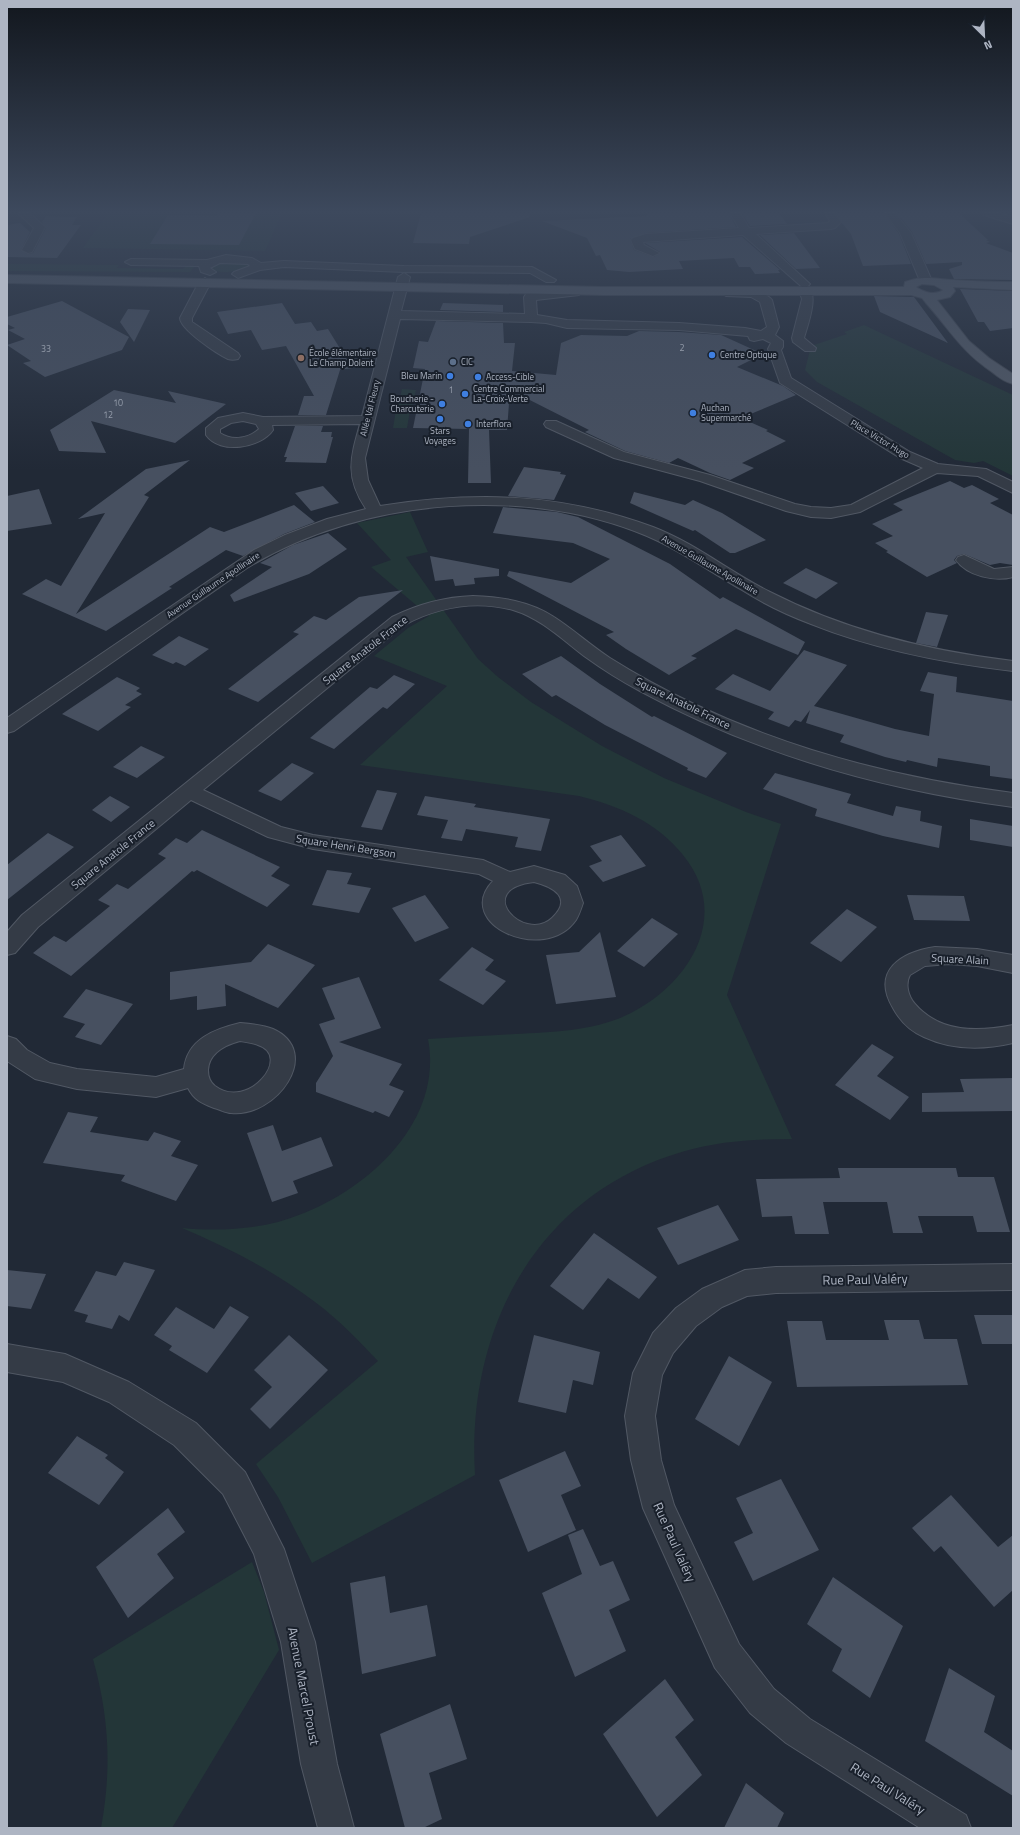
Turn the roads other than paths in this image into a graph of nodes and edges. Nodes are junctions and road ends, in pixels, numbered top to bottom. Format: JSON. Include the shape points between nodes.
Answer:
{"nodes":[{"id":1,"x":197,"y":299,"type":"edge"},
{"id":2,"x":398,"y":299,"type":"edge"},
{"id":3,"x":530,"y":299,"type":"edge"},
{"id":4,"x":763,"y":299,"type":"edge"},
{"id":5,"x":808,"y":299,"type":"edge"},
{"id":6,"x":929,"y":299,"type":"edge"},
{"id":7,"x":946,"y":299,"type":"edge"},
{"id":8,"x":394,"y":315,"type":"junction"},
{"id":9,"x":531,"y":318,"type":"junction"},
{"id":10,"x":727,"y":328,"type":"junction"},
{"id":11,"x":764,"y":334,"type":"junction"},
{"id":12,"x":751,"y":338,"type":"junction"},
{"id":13,"x":810,"y":348,"type":"dead end"},
{"id":14,"x":774,"y":349,"type":"junction"},
{"id":15,"x":233,"y":356,"type":"dead end"},
{"id":16,"x":1013,"y":372,"type":"edge"},
{"id":17,"x":1013,"y":380,"type":"edge"},
{"id":18,"x":367,"y":420,"type":"junction"},
{"id":19,"x":260,"y":421,"type":"dead end"},
{"id":20,"x":550,"y":424,"type":"dead end"},
{"id":21,"x":935,"y":468,"type":"junction"},
{"id":22,"x":1013,"y":488,"type":"edge"},
{"id":23,"x":376,"y":512,"type":"junction"},
{"id":24,"x":964,"y":560,"type":"dead end"},
{"id":25,"x":1013,"y":572,"type":"edge"},
{"id":26,"x":1013,"y":666,"type":"edge"},
{"id":27,"x":7,"y":727,"type":"edge"},
{"id":28,"x":190,"y":792,"type":"junction"},
{"id":29,"x":1013,"y":800,"type":"edge"},
{"id":30,"x":509,"y":880,"type":"dead end"},
{"id":31,"x":7,"y":947,"type":"edge"},
{"id":32,"x":1013,"y":964,"type":"edge"},
{"id":33,"x":1013,"y":1034,"type":"edge"},
{"id":34,"x":7,"y":1046,"type":"edge"},
{"id":35,"x":195,"y":1076,"type":"dead end"},
{"id":36,"x":1013,"y":1277,"type":"edge"},
{"id":37,"x":7,"y":1358,"type":"edge"},
{"id":38,"x":336,"y":1828,"type":"edge"},
{"id":39,"x":953,"y":1828,"type":"edge"}],
"edges":[{"from":1,"to":15,"type":"street","via":[[186,322]]},
{"from":2,"to":8,"type":"street","name":"Allée Val Fleury"},
{"from":3,"to":9,"type":"street"},
{"from":4,"to":11,"type":"street","via":[[766,300],[773,326],[770,332]]},
{"from":5,"to":13,"type":"street","via":[[798,338],[799,342]]},
{"from":6,"to":17,"type":"main road","via":[[978,356]]},
{"from":7,"to":16,"type":"main road","via":[[946,305],[970,336]]},
{"from":8,"to":9,"type":"street"},
{"from":8,"to":18,"type":"street","name":"Allée Val Fleury"},
{"from":9,"to":10,"type":"street","via":[[546,318],[567,324]]},
{"from":10,"to":11,"type":"street"},
{"from":10,"to":12,"type":"street"},
{"from":11,"to":12,"type":"street"},
{"from":11,"to":14,"type":"street","name":"Place Victor Hugo","via":[[776,338],[777,347]]},
{"from":12,"to":14,"type":"street"},
{"from":14,"to":21,"type":"street","name":"Place Victor Hugo","via":[[785,380],[904,455]]},
{"from":18,"to":19,"type":"street"},
{"from":18,"to":23,"type":"street","name":"Allée Val Fleury","via":[[357,473],[361,488]]},
{"from":20,"to":21,"type":"street","via":[[619,455],[705,478],[791,508],[811,512],[831,513],[855,509]]},
{"from":21,"to":22,"type":"street","name":"Place Victor Hugo","via":[[976,471]]},
{"from":23,"to":26,"type":"street","name":"Avenue Guillaume Apollinaire","via":[[435,503],[488,501],[536,504],[594,514],[623,522],[671,541],[762,595],[799,613],[884,642]]},
{"from":23,"to":27,"type":"street","name":"Avenue Guillaume Apollinaire","via":[[317,528],[263,552]]},
{"from":24,"to":25,"type":"street","via":[[984,572]]},
{"from":28,"to":29,"type":"street","name":"Square Anatole France","via":[[398,621],[440,604],[474,600],[507,604],[537,613],[646,687],[714,720],[776,744],[827,761],[914,784]]},
{"from":28,"to":30,"type":"street","name":"Square Henri Bergson","via":[[292,838],[483,867]]},
{"from":28,"to":31,"type":"street","name":"Square Anatole France","via":[[30,922]]},
{"from":32,"to":33,"type":"street","name":"Square Alain","via":[[973,958],[926,956],[904,968],[898,976],[896,987],[899,1000],[907,1013],[932,1030],[968,1038]]},
{"from":34,"to":35,"type":"street","via":[[18,1058],[44,1072],[77,1079],[156,1087]]},
{"from":36,"to":39,"type":"street","name":"Rue Paul Valéry","via":[[776,1280],[745,1283],[712,1298],[686,1317],[663,1343],[648,1373],[640,1416],[646,1460],[659,1508],[727,1656],[762,1700],[798,1731]]},
{"from":37,"to":38,"type":"street","name":"Avenue Marcel Proust","via":[[65,1368],[119,1392],[185,1434],[234,1483],[268,1549],[298,1642],[318,1764]]}]}
